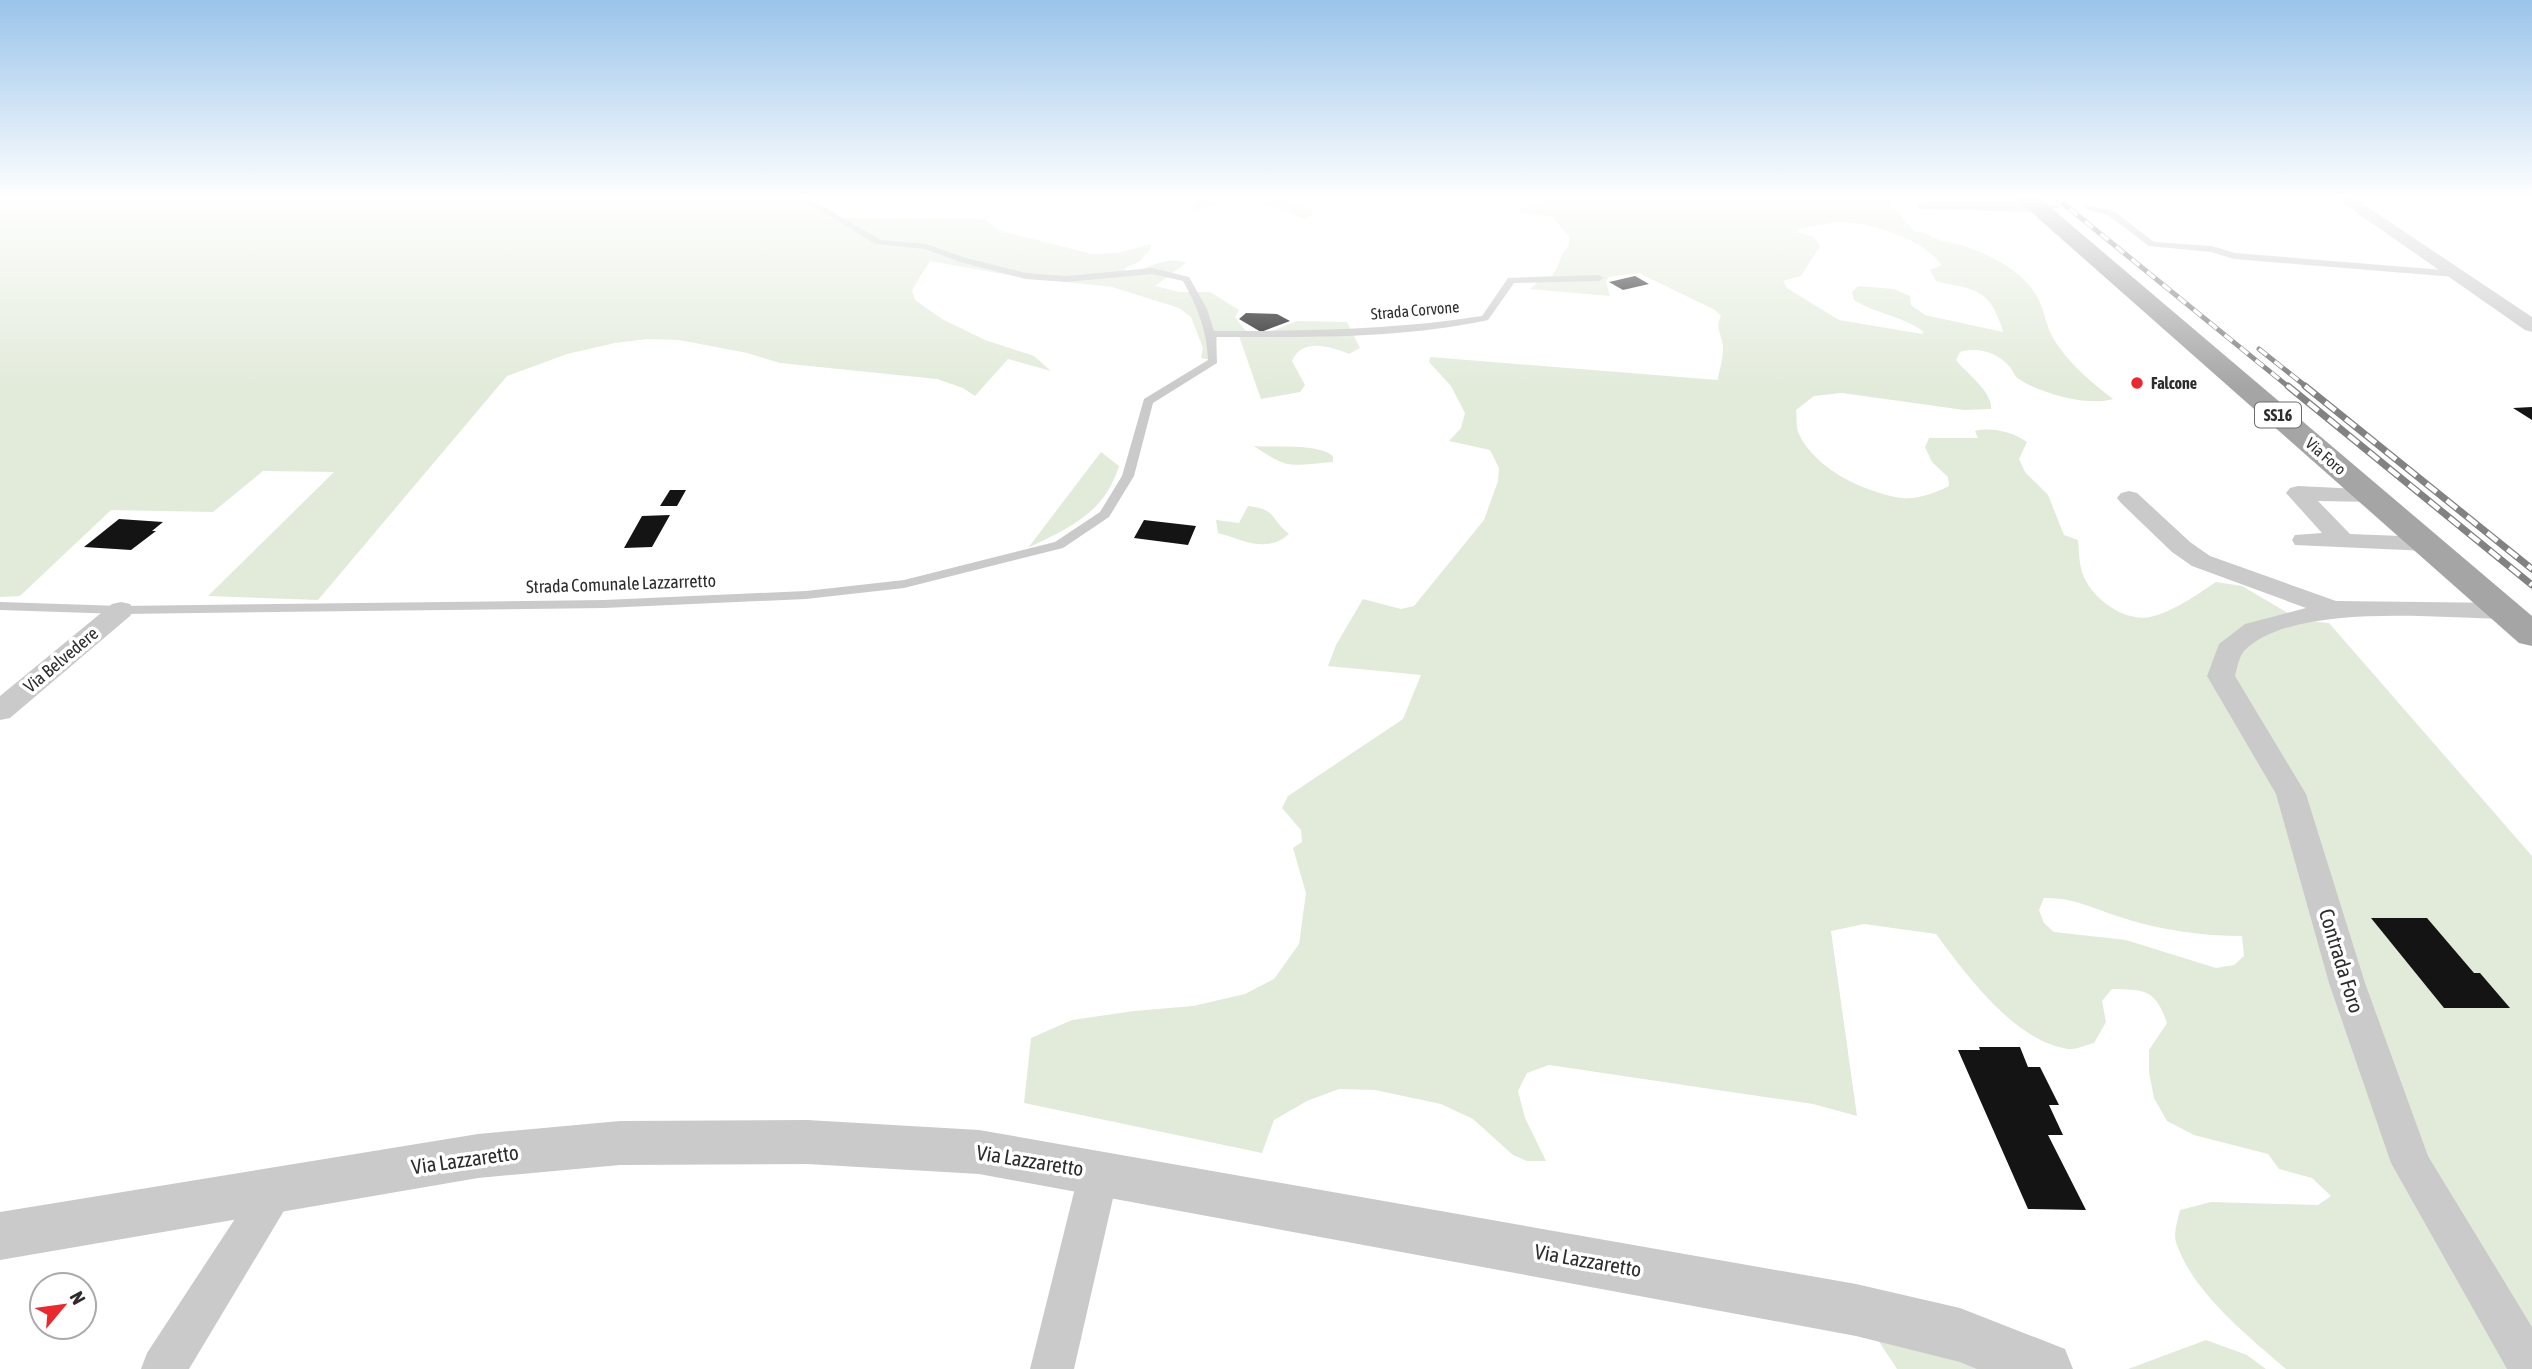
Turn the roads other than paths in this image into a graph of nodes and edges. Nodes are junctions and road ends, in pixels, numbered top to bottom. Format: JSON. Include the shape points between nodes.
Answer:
{"nodes":[{"id":1,"x":962,"y":260,"type":"edge"},
{"id":2,"x":2104,"y":260,"type":"edge"},
{"id":3,"x":2283,"y":260,"type":"edge"},
{"id":4,"x":2434,"y":260,"type":"edge"},
{"id":5,"x":2455,"y":274,"type":"junction"},
{"id":6,"x":1599,"y":278,"type":"dead end"},
{"id":7,"x":2532,"y":326,"type":"edge"},
{"id":8,"x":1213,"y":334,"type":"junction"},
{"id":9,"x":2372,"y":495,"type":"junction"},
{"id":10,"x":2129,"y":498,"type":"dead end"},
{"id":11,"x":2304,"y":541,"type":"dead end"},
{"id":12,"x":2344,"y":542,"type":"junction"},
{"id":13,"x":2427,"y":544,"type":"junction"},
{"id":14,"x":0,"y":606,"type":"edge"},
{"id":15,"x":2333,"y":609,"type":"junction"},
{"id":16,"x":121,"y":610,"type":"junction"},
{"id":17,"x":2505,"y":611,"type":"junction"},
{"id":18,"x":2532,"y":635,"type":"edge"},
{"id":19,"x":0,"y":711,"type":"edge"},
{"id":20,"x":1099,"y":1172,"type":"junction"},
{"id":21,"x":277,"y":1189,"type":"junction"},
{"id":22,"x":0,"y":1236,"type":"edge"},
{"id":23,"x":163,"y":1369,"type":"edge"},
{"id":24,"x":1052,"y":1369,"type":"edge"},
{"id":25,"x":2045,"y":1369,"type":"edge"},
{"id":26,"x":2532,"y":1369,"type":"edge"}],
"edges":[{"from":1,"to":8,"type":"lane","via":[[1026,276],[1066,279],[1152,271],[1186,279]]},
{"from":2,"to":9,"type":"main road","name":"Via Foro","number":"SS16"},
{"from":3,"to":5,"type":"lane"},
{"from":4,"to":5,"type":"street"},
{"from":5,"to":7,"type":"street"},
{"from":6,"to":8,"type":"lane","name":"Strada Corvone","via":[[1511,280],[1485,318],[1452,324],[1349,332]]},
{"from":8,"to":16,"type":"lane","name":"Strada Comunale Lazzarretto","via":[[1213,361],[1148,401],[1128,476],[1105,514],[1059,545],[904,584],[806,596],[604,604]]},
{"from":9,"to":12,"type":"street","via":[[2298,493]]},
{"from":9,"to":13,"type":"main road","name":"Via Foro","number":"SS16"},
{"from":10,"to":15,"type":"street","name":"Contrada Foro","via":[[2201,561]]},
{"from":11,"to":12,"type":"street"},
{"from":12,"to":13,"type":"street"},
{"from":13,"to":17,"type":"main road","name":"Via Foro","number":"SS16"},
{"from":14,"to":16,"type":"lane","name":"Strada Comunale Lazzarretto"},
{"from":15,"to":17,"type":"street","name":"Contrada Foro"},
{"from":15,"to":26,"type":"street","name":"Contrada Foro","via":[[2254,631],[2230,650],[2221,676],[2291,794],[2347,983],[2411,1163]]},
{"from":16,"to":19,"type":"street","name":"Via Belvedere"},
{"from":17,"to":18,"type":"main road","name":"Via Foro","number":"SS16"},
{"from":20,"to":21,"type":"street","name":"Via Lazzaretto","via":[[953,1150],[807,1142],[620,1143],[478,1156]]},
{"from":20,"to":24,"type":"street"},
{"from":20,"to":25,"type":"street","name":"Via Lazzaretto","via":[[1856,1310],[1960,1335]]},
{"from":21,"to":22,"type":"street","name":"Via Lazzaretto"},
{"from":21,"to":23,"type":"street"}]}
